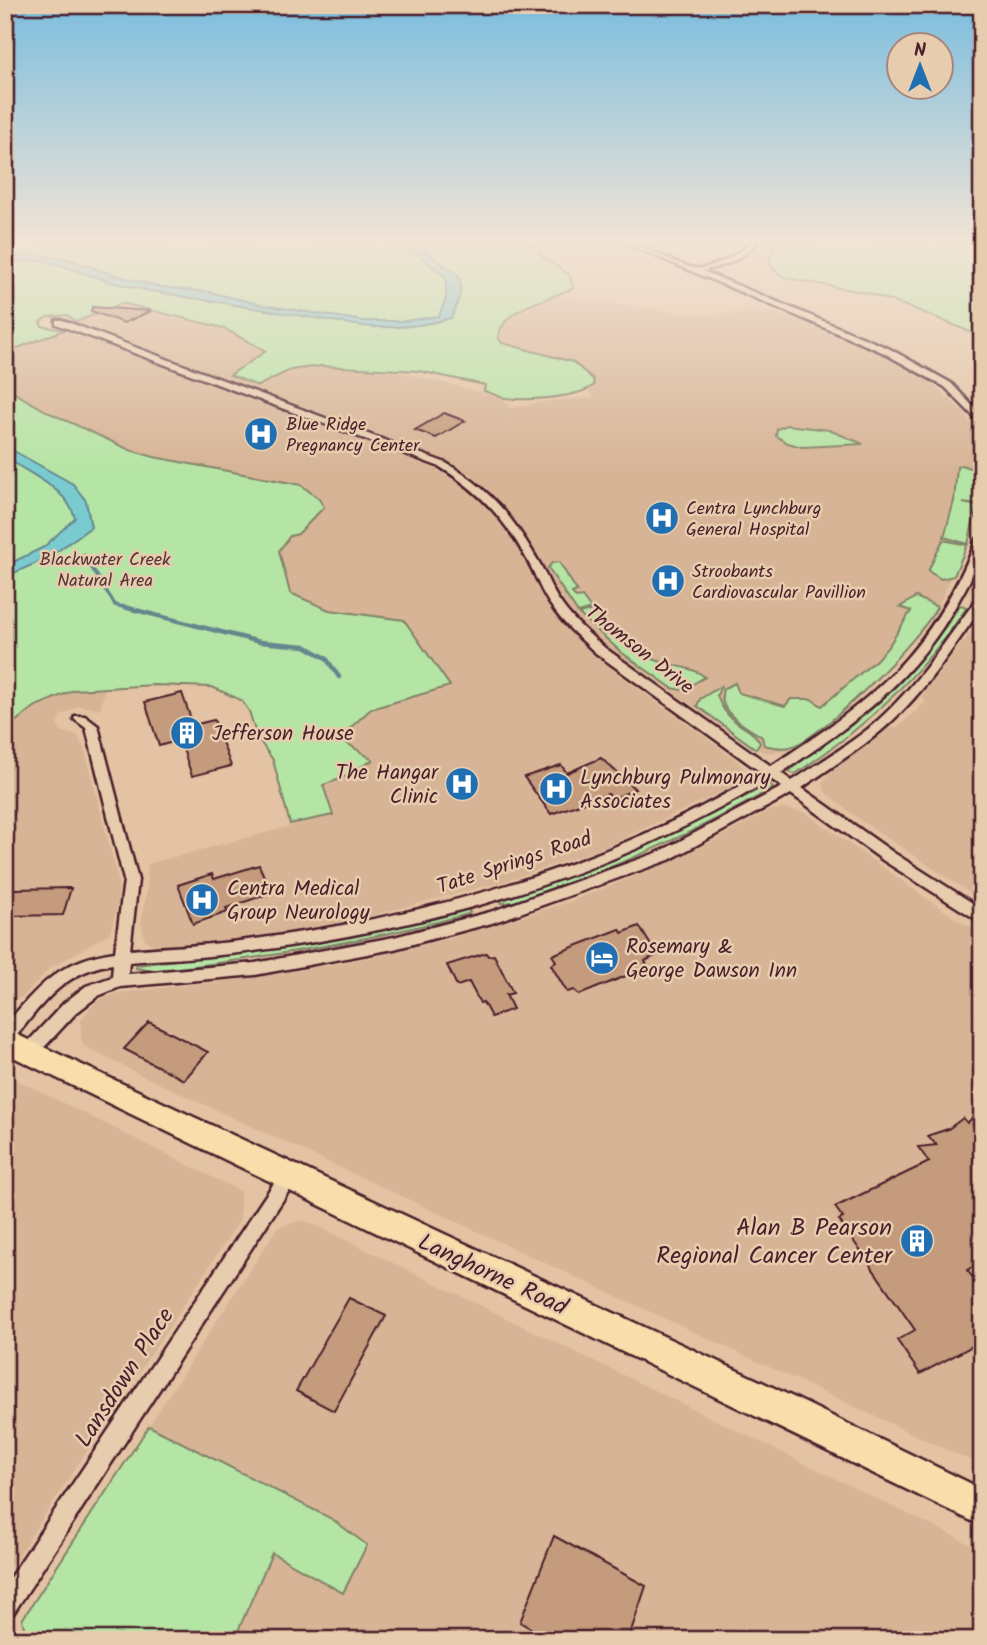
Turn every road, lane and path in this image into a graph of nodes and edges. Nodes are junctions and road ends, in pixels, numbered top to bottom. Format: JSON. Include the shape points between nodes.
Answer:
{"nodes":[{"id":1,"x":803,"y":317,"type":"edge"},
{"id":2,"x":58,"y":322,"type":"dead end"},
{"id":3,"x":982,"y":422,"type":"edge"},
{"id":4,"x":982,"y":539,"type":"edge"},
{"id":5,"x":958,"y":596,"type":"junction"},
{"id":6,"x":981,"y":602,"type":"edge"},
{"id":7,"x":80,"y":719,"type":"dead end"},
{"id":8,"x":774,"y":774,"type":"junction"},
{"id":9,"x":793,"y":787,"type":"junction"},
{"id":10,"x":982,"y":917,"type":"edge"},
{"id":11,"x":120,"y":958,"type":"junction"},
{"id":12,"x":119,"y":981,"type":"junction"},
{"id":13,"x":13,"y":1043,"type":"edge"},
{"id":14,"x":288,"y":1177,"type":"junction"},
{"id":15,"x":982,"y":1507,"type":"edge"},
{"id":16,"x":5,"y":1606,"type":"edge"}],
"edges":[{"from":1,"to":3,"type":"street","via":[[911,363],[948,385]]},
{"from":2,"to":8,"type":"street","name":"Thomson Drive","via":[[443,465],[467,479],[508,517],[557,607],[576,629]]},
{"from":4,"to":5,"type":"street","name":"Tate Springs Road"},
{"from":5,"to":6,"type":"street"},
{"from":5,"to":8,"type":"street","name":"Tate Springs Road","via":[[908,666],[861,712]]},
{"from":6,"to":9,"type":"street","name":"Tate Springs Road","via":[[904,702],[872,732]]},
{"from":7,"to":11,"type":"street","via":[[92,726],[131,880]]},
{"from":8,"to":9,"type":"street","name":"Thomson Drive"},
{"from":8,"to":11,"type":"street","name":"Tate Springs Road","via":[[666,831],[483,898],[369,926],[244,948]]},
{"from":9,"to":10,"type":"street","name":"Thomson Drive"},
{"from":9,"to":12,"type":"street","name":"Tate Springs Road","via":[[664,856],[492,917],[394,943],[255,969]]},
{"from":11,"to":12,"type":"street"},
{"from":11,"to":13,"type":"street","name":"Tate Springs Road","via":[[78,966],[45,991]]},
{"from":12,"to":13,"type":"street","name":"Tate Springs Road","via":[[92,991]]},
{"from":13,"to":14,"type":"main road","name":"Langhorne Road"},
{"from":14,"to":15,"type":"main road","name":"Langhorne Road"},
{"from":14,"to":16,"type":"street","name":"Lansdown Place"}]}
